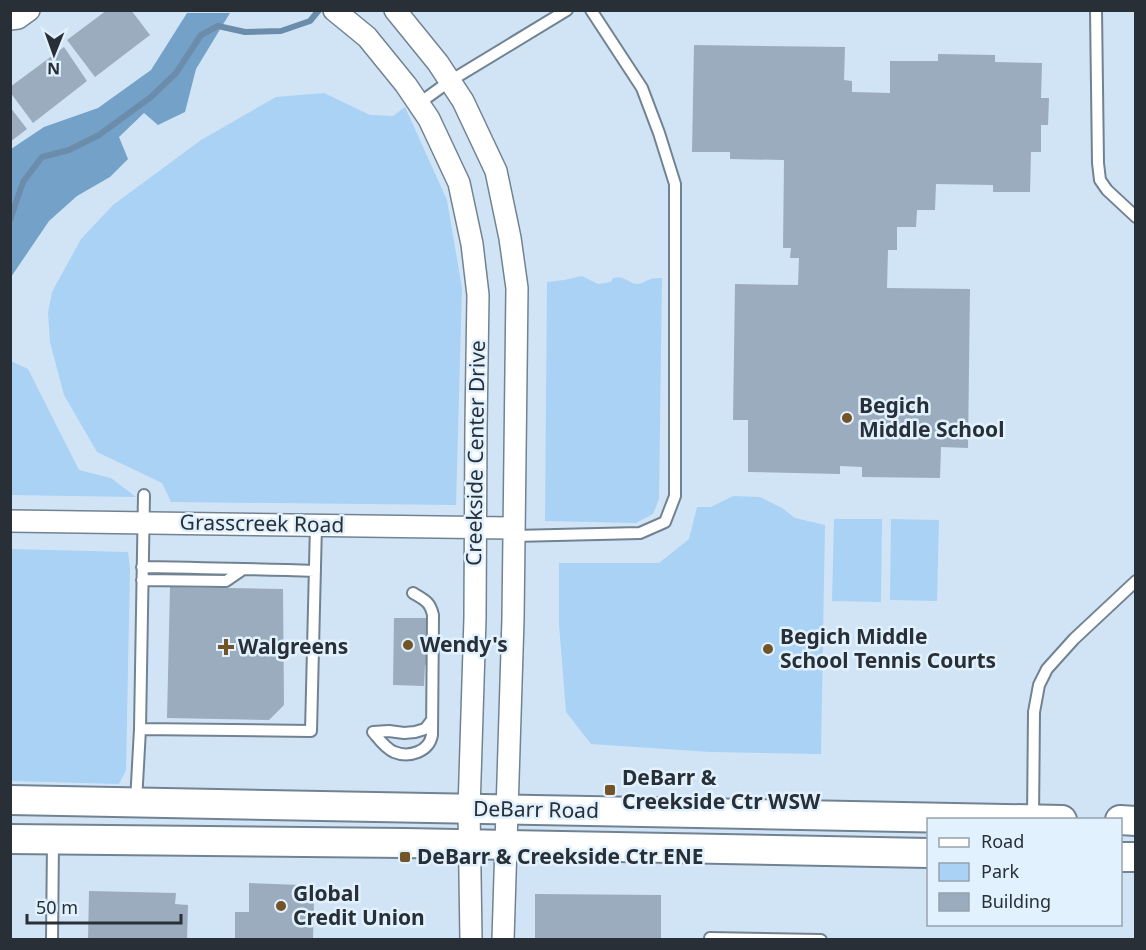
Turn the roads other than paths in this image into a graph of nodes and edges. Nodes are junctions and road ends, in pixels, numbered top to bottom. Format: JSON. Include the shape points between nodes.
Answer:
{"nodes":[{"id":1,"x":29,"y":10,"type":"edge"},
{"id":2,"x":334,"y":10,"type":"edge"},
{"id":3,"x":395,"y":10,"type":"edge"},
{"id":4,"x":567,"y":10,"type":"edge"},
{"id":5,"x":591,"y":10,"type":"edge"},
{"id":6,"x":1096,"y":10,"type":"edge"},
{"id":7,"x":10,"y":19,"type":"edge"},
{"id":8,"x":450,"y":81,"type":"junction"},
{"id":9,"x":418,"y":104,"type":"junction"},
{"id":10,"x":1136,"y":217,"type":"edge"},
{"id":11,"x":144,"y":495,"type":"dead end"},
{"id":12,"x":10,"y":521,"type":"edge"},
{"id":13,"x":143,"y":523,"type":"junction"},
{"id":14,"x":316,"y":525,"type":"junction"},
{"id":15,"x":475,"y":527,"type":"junction"},
{"id":16,"x":514,"y":532,"type":"junction"},
{"id":17,"x":142,"y":567,"type":"junction"},
{"id":18,"x":242,"y":570,"type":"junction"},
{"id":19,"x":315,"y":571,"type":"junction"},
{"id":20,"x":142,"y":580,"type":"junction"},
{"id":21,"x":1136,"y":581,"type":"edge"},
{"id":22,"x":414,"y":593,"type":"dead end"},
{"id":23,"x":432,"y":720,"type":"junction"},
{"id":24,"x":140,"y":729,"type":"junction"},
{"id":25,"x":10,"y":800,"type":"edge"},
{"id":26,"x":59,"y":801,"type":"junction"},
{"id":27,"x":136,"y":803,"type":"junction"},
{"id":28,"x":508,"y":809,"type":"junction"},
{"id":29,"x":469,"y":810,"type":"junction"},
{"id":30,"x":10,"y":815,"type":"edge"},
{"id":31,"x":980,"y":818,"type":"edge"},
{"id":32,"x":1033,"y":818,"type":"edge"},
{"id":33,"x":10,"y":839,"type":"edge"},
{"id":34,"x":53,"y":839,"type":"junction"},
{"id":35,"x":469,"y":844,"type":"junction"},
{"id":36,"x":507,"y":845,"type":"junction"},
{"id":37,"x":927,"y":853,"type":"edge"},
{"id":38,"x":52,"y":939,"type":"edge"},
{"id":39,"x":471,"y":939,"type":"edge"},
{"id":40,"x":504,"y":939,"type":"edge"},
{"id":41,"x":710,"y":939,"type":"edge"},
{"id":42,"x":821,"y":939,"type":"edge"}],
"edges":[{"from":1,"to":7,"type":"street"},
{"from":2,"to":9,"type":"street","name":"Creekside Center Drive","via":[[368,38]]},
{"from":3,"to":8,"type":"street","name":"Creekside Center Drive"},
{"from":4,"to":8,"type":"lane"},
{"from":5,"to":16,"type":"lane","via":[[642,88],[675,184],[675,496],[665,522],[640,533]]},
{"from":6,"to":10,"type":"lane","via":[[1100,180]]},
{"from":8,"to":9,"type":"lane"},
{"from":8,"to":16,"type":"street","name":"Creekside Center Drive","via":[[496,171],[510,237],[517,293]]},
{"from":9,"to":15,"type":"street","name":"Creekside Center Drive","via":[[459,183],[472,244],[478,295]]},
{"from":11,"to":13,"type":"lane"},
{"from":12,"to":13,"type":"street","name":"Grasscreek Road"},
{"from":13,"to":14,"type":"street","name":"Grasscreek Road"},
{"from":13,"to":17,"type":"lane"},
{"from":14,"to":15,"type":"street","name":"Grasscreek Road"},
{"from":14,"to":19,"type":"lane"},
{"from":15,"to":16,"type":"street","name":"Grasscreek Road"},
{"from":15,"to":29,"type":"street","name":"Creekside Center Drive"},
{"from":16,"to":28,"type":"street","name":"Creekside Center Drive"},
{"from":17,"to":18,"type":"lane"},
{"from":17,"to":20,"type":"lane"},
{"from":18,"to":19,"type":"lane"},
{"from":18,"to":20,"type":"lane","via":[[226,581]]},
{"from":19,"to":24,"type":"lane","via":[[311,731]]},
{"from":20,"to":24,"type":"lane"},
{"from":21,"to":32,"type":"lane","via":[[1074,639],[1047,669],[1039,685],[1034,712]]},
{"from":22,"to":23,"type":"lane","via":[[426,600],[434,615]]},
{"from":23,"to":23,"type":"lane","via":[[431,742],[416,753],[393,752],[373,732],[415,732],[425,729]]},
{"from":24,"to":27,"type":"lane"},
{"from":25,"to":26,"type":"main road","name":"DeBarr Road"},
{"from":26,"to":27,"type":"main road","name":"DeBarr Road"},
{"from":26,"to":30,"type":"main road"},
{"from":27,"to":29,"type":"main road","name":"DeBarr Road"},
{"from":28,"to":29,"type":"main road","name":"DeBarr Road"},
{"from":28,"to":31,"type":"main road","name":"DeBarr Road"},
{"from":28,"to":36,"type":"street","name":"Creekside Center Drive"},
{"from":29,"to":35,"type":"street","name":"Creekside Center Drive"},
{"from":33,"to":34,"type":"main road","name":"DeBarr Road"},
{"from":34,"to":35,"type":"main road","name":"DeBarr Road"},
{"from":34,"to":38,"type":"lane"},
{"from":35,"to":36,"type":"main road","name":"DeBarr Road"},
{"from":35,"to":39,"type":"street","name":"Creekside Center Drive"},
{"from":36,"to":37,"type":"main road","name":"DeBarr Road"},
{"from":36,"to":40,"type":"street","name":"Creekside Center Drive"},
{"from":41,"to":42,"type":"lane"}]}
